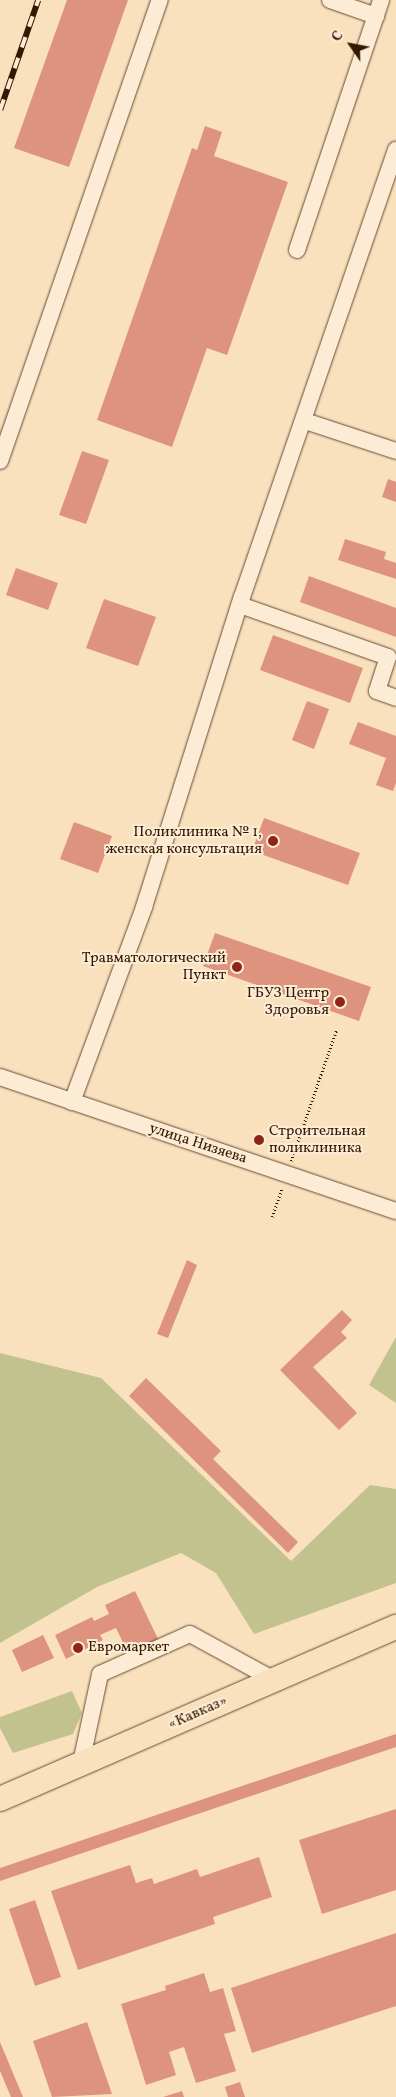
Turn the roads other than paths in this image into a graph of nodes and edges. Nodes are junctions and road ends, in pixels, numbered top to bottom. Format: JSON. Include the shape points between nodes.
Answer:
{"nodes":[{"id":1,"x":160,"y":0,"type":"edge"},
{"id":2,"x":330,"y":0,"type":"edge"},
{"id":3,"x":381,"y":0,"type":"edge"},
{"id":4,"x":376,"y":16,"type":"junction"},
{"id":5,"x":396,"y":150,"type":"edge"},
{"id":6,"x":297,"y":250,"type":"dead end"},
{"id":7,"x":305,"y":421,"type":"junction"},
{"id":8,"x":396,"y":450,"type":"edge"},
{"id":9,"x":0,"y":461,"type":"edge"},
{"id":10,"x":240,"y":605,"type":"junction"},
{"id":11,"x":396,"y":698,"type":"edge"},
{"id":12,"x":0,"y":1077,"type":"edge"},
{"id":13,"x":72,"y":1102,"type":"junction"},
{"id":14,"x":396,"y":1210,"type":"edge"},
{"id":15,"x":396,"y":1627,"type":"edge"},
{"id":16,"x":274,"y":1680,"type":"junction"},
{"id":17,"x":81,"y":1763,"type":"junction"},
{"id":18,"x":0,"y":1799,"type":"edge"}],
"edges":[{"from":1,"to":9,"type":"street"},
{"from":2,"to":4,"type":"street"},
{"from":3,"to":4,"type":"street"},
{"from":4,"to":6,"type":"street"},
{"from":5,"to":7,"type":"street"},
{"from":7,"to":8,"type":"street"},
{"from":7,"to":10,"type":"street"},
{"from":10,"to":11,"type":"street","via":[[388,658],[377,691]]},
{"from":10,"to":13,"type":"street","via":[[144,907]]},
{"from":12,"to":13,"type":"street","name":"улица Низяева"},
{"from":13,"to":14,"type":"street","name":"улица Низяева"},
{"from":15,"to":16,"type":"highway","name":"«Кавказ»"},
{"from":16,"to":17,"type":"highway","name":"«Кавказ»"},
{"from":16,"to":17,"type":"street","via":[[190,1634],[100,1674]]},
{"from":17,"to":18,"type":"highway","name":"«Кавказ»"}]}
